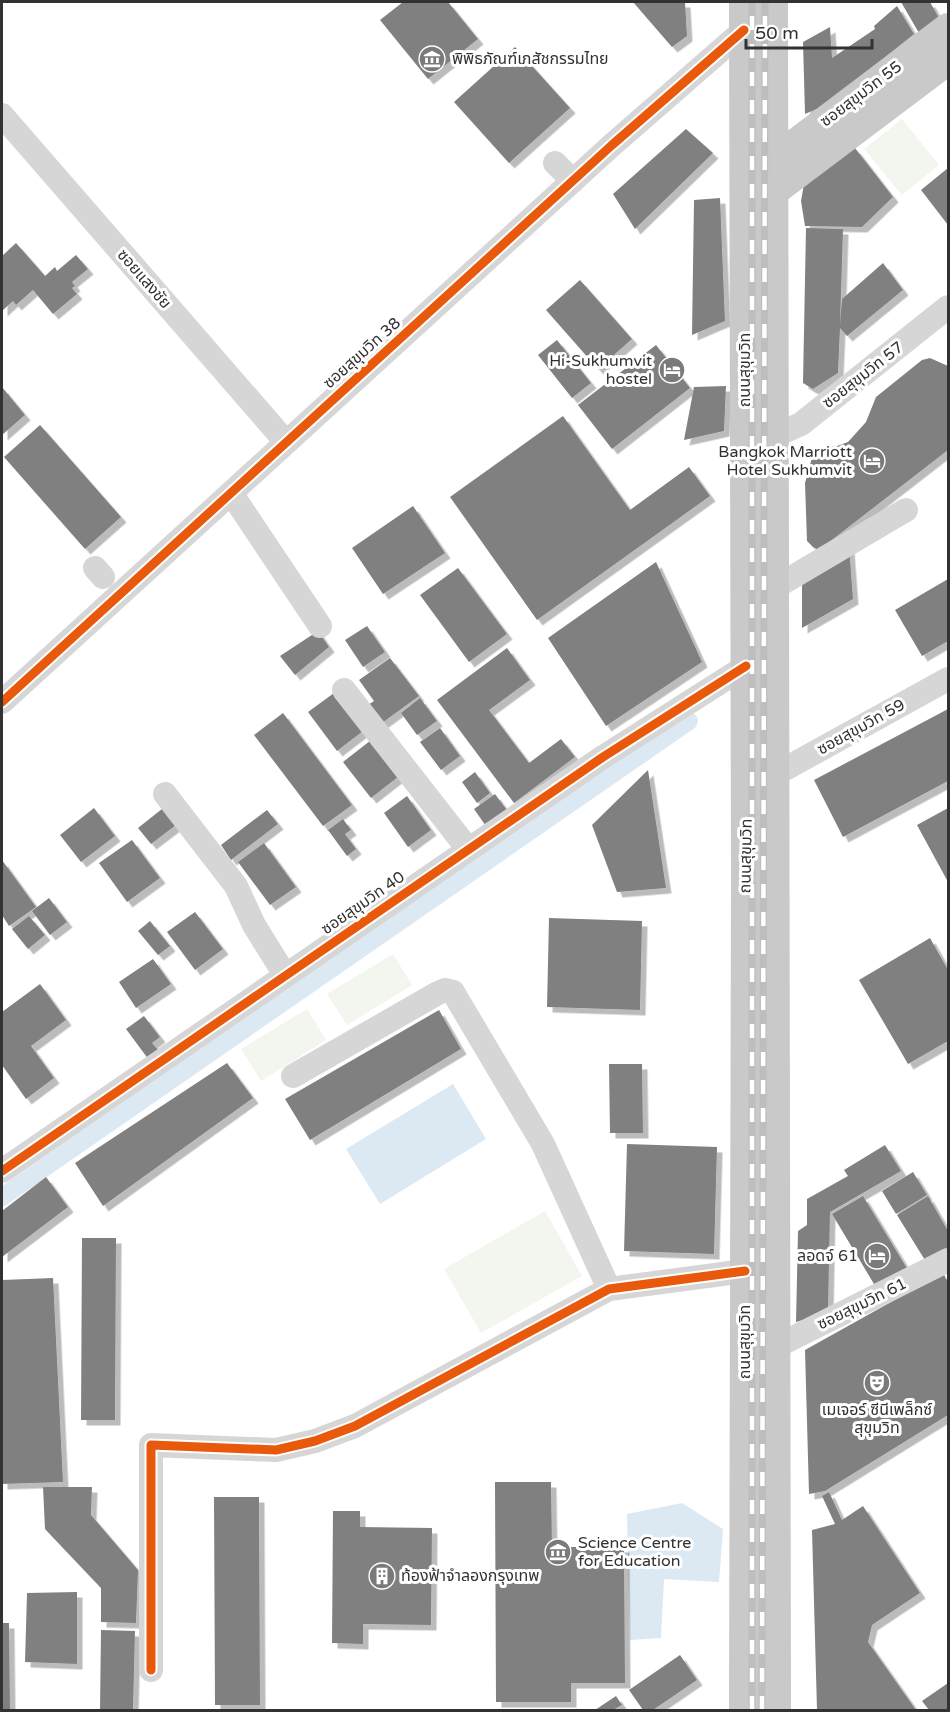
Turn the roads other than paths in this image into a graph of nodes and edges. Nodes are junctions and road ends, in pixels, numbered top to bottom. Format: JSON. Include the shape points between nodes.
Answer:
{"nodes":[{"id":1,"x":773,"y":2,"type":"edge"},
{"id":2,"x":744,"y":16,"type":"edge"},
{"id":3,"x":948,"y":28,"type":"edge"},
{"id":4,"x":948,"y":60,"type":"edge"},
{"id":5,"x":2,"y":115,"type":"edge"},
{"id":6,"x":759,"y":159,"type":"junction"},
{"id":7,"x":555,"y":163,"type":"dead end"},
{"id":8,"x":573,"y":181,"type":"junction"},
{"id":9,"x":760,"y":192,"type":"junction"},
{"id":10,"x":948,"y":307,"type":"edge"},
{"id":11,"x":774,"y":436,"type":"junction"},
{"id":12,"x":286,"y":442,"type":"junction"},
{"id":13,"x":231,"y":493,"type":"junction"},
{"id":14,"x":906,"y":510,"type":"dead end"},
{"id":15,"x":774,"y":588,"type":"junction"},
{"id":16,"x":320,"y":626,"type":"dead end"},
{"id":17,"x":760,"y":665,"type":"junction"},
{"id":18,"x":948,"y":679,"type":"edge"},
{"id":19,"x":344,"y":690,"type":"dead end"},
{"id":20,"x":2,"y":702,"type":"edge"},
{"id":21,"x":774,"y":774,"type":"junction"},
{"id":22,"x":165,"y":794,"type":"dead end"},
{"id":23,"x":468,"y":849,"type":"junction"},
{"id":24,"x":285,"y":975,"type":"junction"},
{"id":25,"x":293,"y":1076,"type":"dead end"},
{"id":26,"x":2,"y":1170,"type":"edge"},
{"id":27,"x":948,"y":1260,"type":"edge"},
{"id":28,"x":745,"y":1271,"type":"junction"},
{"id":29,"x":609,"y":1289,"type":"junction"},
{"id":30,"x":745,"y":1347,"type":"junction"},
{"id":31,"x":775,"y":1347,"type":"junction"},
{"id":32,"x":151,"y":1670,"type":"dead end"},
{"id":33,"x":744,"y":1710,"type":"edge"},
{"id":34,"x":776,"y":1710,"type":"edge"}],
"edges":[{"from":1,"to":6,"type":"main road","name":"ถนนสุขุมวิท"},
{"from":2,"to":6,"type":"main road","name":"ถนนสุขุมวิท"},
{"from":2,"to":8,"type":"street","name":"ซอยสุขุมวิท 38"},
{"from":3,"to":6,"type":"main road","name":"ซอยสุขุมวิท 55"},
{"from":4,"to":9,"type":"main road","name":"ซอยสุขุมวิท 55"},
{"from":5,"to":12,"type":"street","name":"ซอยแสงชัย"},
{"from":6,"to":9,"type":"main road","name":"ถนนสุขุมวิท"},
{"from":7,"to":8,"type":"street"},
{"from":8,"to":12,"type":"street","name":"ซอยสุขุมวิท 38"},
{"from":9,"to":11,"type":"main road","name":"ถนนสุขุมวิท"},
{"from":9,"to":17,"type":"main road","name":"ถนนสุขุมวิท"},
{"from":10,"to":11,"type":"street","name":"ซอยสุขุมวิท 57","via":[[801,424]]},
{"from":11,"to":15,"type":"main road","name":"ถนนสุขุมวิท"},
{"from":12,"to":13,"type":"street","name":"ซอยสุขุมวิท 38"},
{"from":13,"to":16,"type":"street"},
{"from":13,"to":20,"type":"street","name":"ซอยสุขุมวิท 38"},
{"from":14,"to":15,"type":"street"},
{"from":15,"to":17,"type":"main road","name":"ถนนสุขุมวิท"},
{"from":17,"to":21,"type":"main road","name":"ถนนสุขุมวิท"},
{"from":17,"to":23,"type":"street","name":"ซอยสุขุมวิท 40","via":[[603,757]]},
{"from":17,"to":28,"type":"main road","name":"ถนนสุขุมวิท"},
{"from":18,"to":21,"type":"street","name":"ซอยสุขุมวิท 59"},
{"from":19,"to":23,"type":"street"},
{"from":21,"to":31,"type":"main road","name":"ถนนสุขุมวิท"},
{"from":22,"to":24,"type":"street","via":[[236,886]]},
{"from":23,"to":24,"type":"street","name":"ซอยสุขุมวิท 40"},
{"from":24,"to":26,"type":"street","name":"ซอยสุขุมวิท 40"},
{"from":25,"to":29,"type":"street","via":[[438,993],[453,992],[543,1144]]},
{"from":27,"to":31,"type":"street","name":"ซอยสุขุมวิท 61"},
{"from":28,"to":29,"type":"street"},
{"from":28,"to":30,"type":"main road","name":"ถนนสุขุมวิท"},
{"from":29,"to":32,"type":"street","via":[[355,1426],[315,1441],[276,1450],[151,1445]]},
{"from":30,"to":31,"type":"main road"},
{"from":30,"to":33,"type":"main road","name":"ถนนสุขุมวิท"},
{"from":31,"to":34,"type":"main road","name":"ถนนสุขุมวิท"}]}
